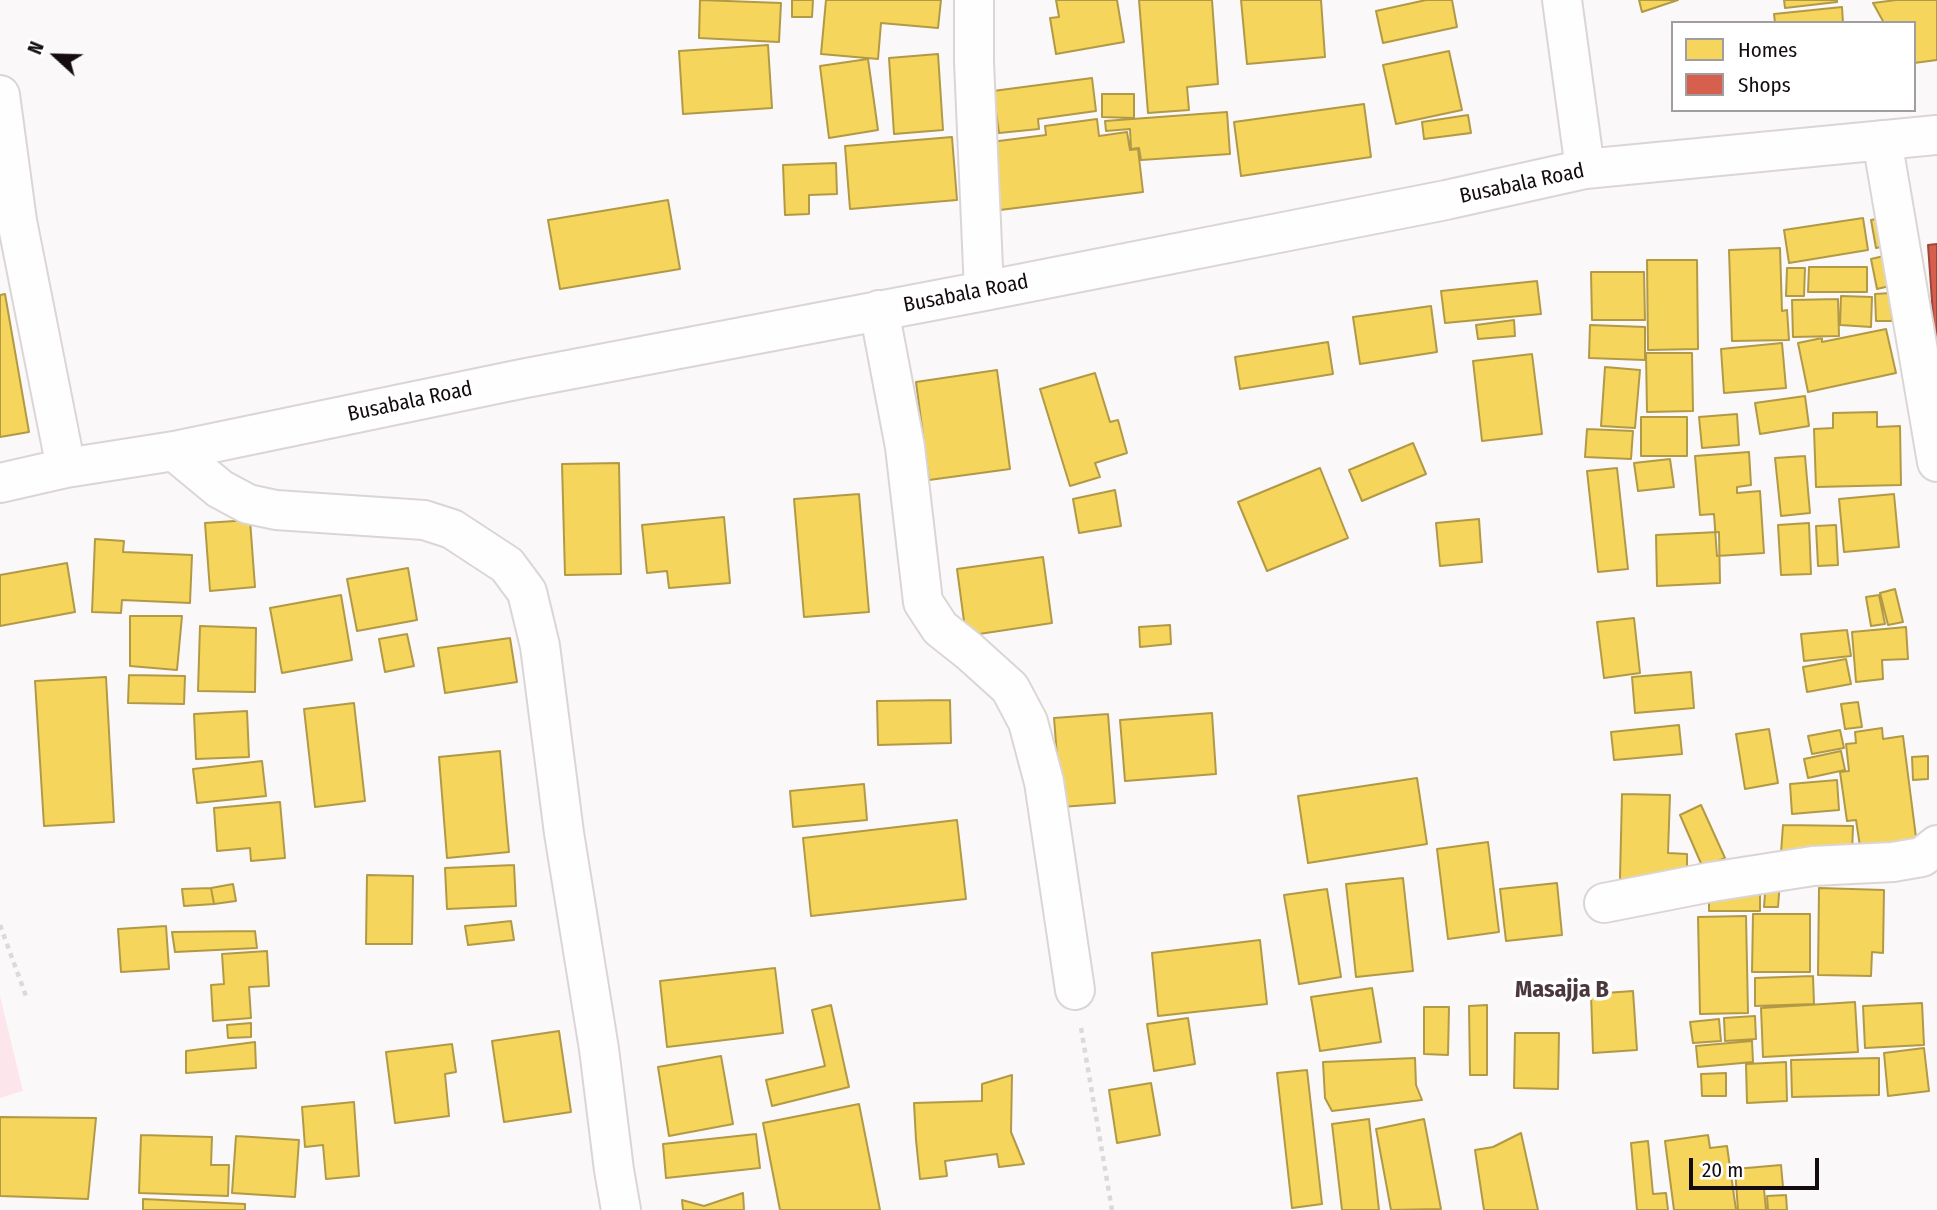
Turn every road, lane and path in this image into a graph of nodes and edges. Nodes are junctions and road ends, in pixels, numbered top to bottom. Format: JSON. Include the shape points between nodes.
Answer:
{"nodes":[{"id":1,"x":974,"y":0,"type":"edge"},
{"id":2,"x":1562,"y":0,"type":"edge"},
{"id":3,"x":0,"y":95,"type":"edge"},
{"id":4,"x":1937,"y":135,"type":"edge"},
{"id":5,"x":1882,"y":140,"type":"junction"},
{"id":6,"x":1585,"y":169,"type":"junction"},
{"id":7,"x":984,"y":291,"type":"junction"},
{"id":8,"x":879,"y":310,"type":"junction"},
{"id":9,"x":174,"y":451,"type":"junction"},
{"id":10,"x":1937,"y":462,"type":"edge"},
{"id":11,"x":66,"y":468,"type":"junction"},
{"id":12,"x":0,"y":483,"type":"edge"},
{"id":13,"x":1937,"y":845,"type":"edge"},
{"id":14,"x":1604,"y":903,"type":"dead end"},
{"id":15,"x":0,"y":925,"type":"edge"},
{"id":16,"x":1075,"y":990,"type":"joint"},
{"id":17,"x":26,"y":996,"type":"dead end"},
{"id":18,"x":621,"y":1210,"type":"edge"},
{"id":19,"x":1112,"y":1210,"type":"edge"}],
"edges":[{"from":1,"to":7,"type":"street"},
{"from":2,"to":6,"type":"street"},
{"from":3,"to":11,"type":"street","via":[[17,221]]},
{"from":4,"to":5,"type":"street","name":"Busabala Road"},
{"from":5,"to":6,"type":"street","name":"Busabala Road"},
{"from":5,"to":10,"type":"street"},
{"from":6,"to":7,"type":"street","name":"Busabala Road"},
{"from":7,"to":8,"type":"street","name":"Busabala Road"},
{"from":8,"to":9,"type":"street","name":"Busabala Road"},
{"from":8,"to":16,"type":"street","via":[[905,447],[923,602],[940,628],[1010,688],[1028,722],[1044,782]]},
{"from":9,"to":11,"type":"street","name":"Busabala Road"},
{"from":9,"to":18,"type":"street","via":[[219,489],[248,504],[424,520],[452,529],[507,565],[527,592],[540,646]]},
{"from":11,"to":12,"type":"street","name":"Busabala Road"},
{"from":13,"to":14,"type":"street","via":[[1922,858],[1813,866]]},
{"from":15,"to":17,"type":"path"},
{"from":16,"to":19,"type":"path"}]}
